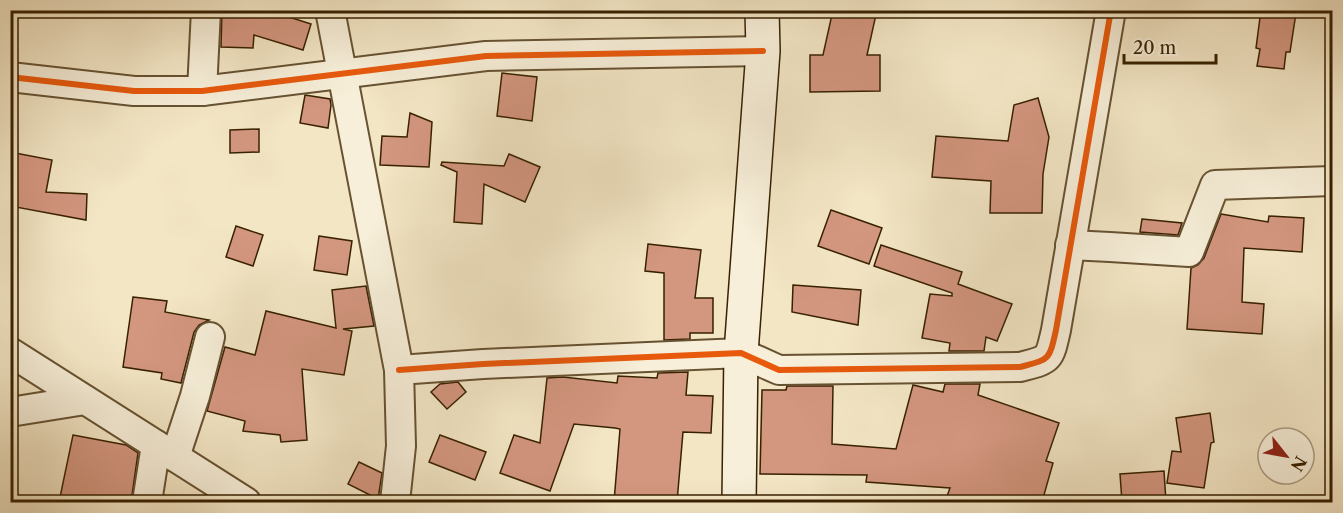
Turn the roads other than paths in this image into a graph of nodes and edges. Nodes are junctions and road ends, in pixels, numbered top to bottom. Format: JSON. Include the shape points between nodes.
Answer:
{"nodes":[{"id":1,"x":206,"y":10,"type":"edge"},
{"id":2,"x":330,"y":10,"type":"edge"},
{"id":3,"x":762,"y":10,"type":"edge"},
{"id":4,"x":1111,"y":10,"type":"edge"},
{"id":5,"x":763,"y":51,"type":"junction"},
{"id":6,"x":342,"y":74,"type":"junction"},
{"id":7,"x":10,"y":77,"type":"edge"},
{"id":8,"x":202,"y":91,"type":"junction"},
{"id":9,"x":1332,"y":182,"type":"edge"},
{"id":10,"x":1070,"y":245,"type":"junction"},
{"id":11,"x":210,"y":337,"type":"dead end"},
{"id":12,"x":10,"y":352,"type":"edge"},
{"id":13,"x":741,"y":354,"type":"junction"},
{"id":14,"x":399,"y":370,"type":"junction"},
{"id":15,"x":85,"y":400,"type":"junction"},
{"id":16,"x":10,"y":412,"type":"edge"},
{"id":17,"x":165,"y":451,"type":"junction"},
{"id":18,"x":147,"y":502,"type":"edge"},
{"id":19,"x":246,"y":502,"type":"edge"},
{"id":20,"x":394,"y":502,"type":"edge"},
{"id":21,"x":739,"y":502,"type":"edge"}],
"edges":[{"from":1,"to":8,"type":"street"},
{"from":2,"to":6,"type":"street"},
{"from":3,"to":5,"type":"main road"},
{"from":4,"to":10,"type":"street"},
{"from":5,"to":6,"type":"street","via":[[486,56]]},
{"from":5,"to":13,"type":"main road"},
{"from":6,"to":8,"type":"street"},
{"from":6,"to":14,"type":"street"},
{"from":7,"to":8,"type":"street","via":[[134,92]]},
{"from":9,"to":10,"type":"street","via":[[1215,185],[1189,252]]},
{"from":10,"to":13,"type":"street","via":[[1051,352],[1044,361],[1020,367],[779,370]]},
{"from":11,"to":17,"type":"street","via":[[195,396]]},
{"from":12,"to":15,"type":"street"},
{"from":13,"to":14,"type":"street","via":[[483,363]]},
{"from":13,"to":21,"type":"main road"},
{"from":14,"to":20,"type":"street","via":[[401,446]]},
{"from":15,"to":16,"type":"street"},
{"from":15,"to":17,"type":"street"},
{"from":17,"to":18,"type":"street"},
{"from":17,"to":19,"type":"street"}]}
